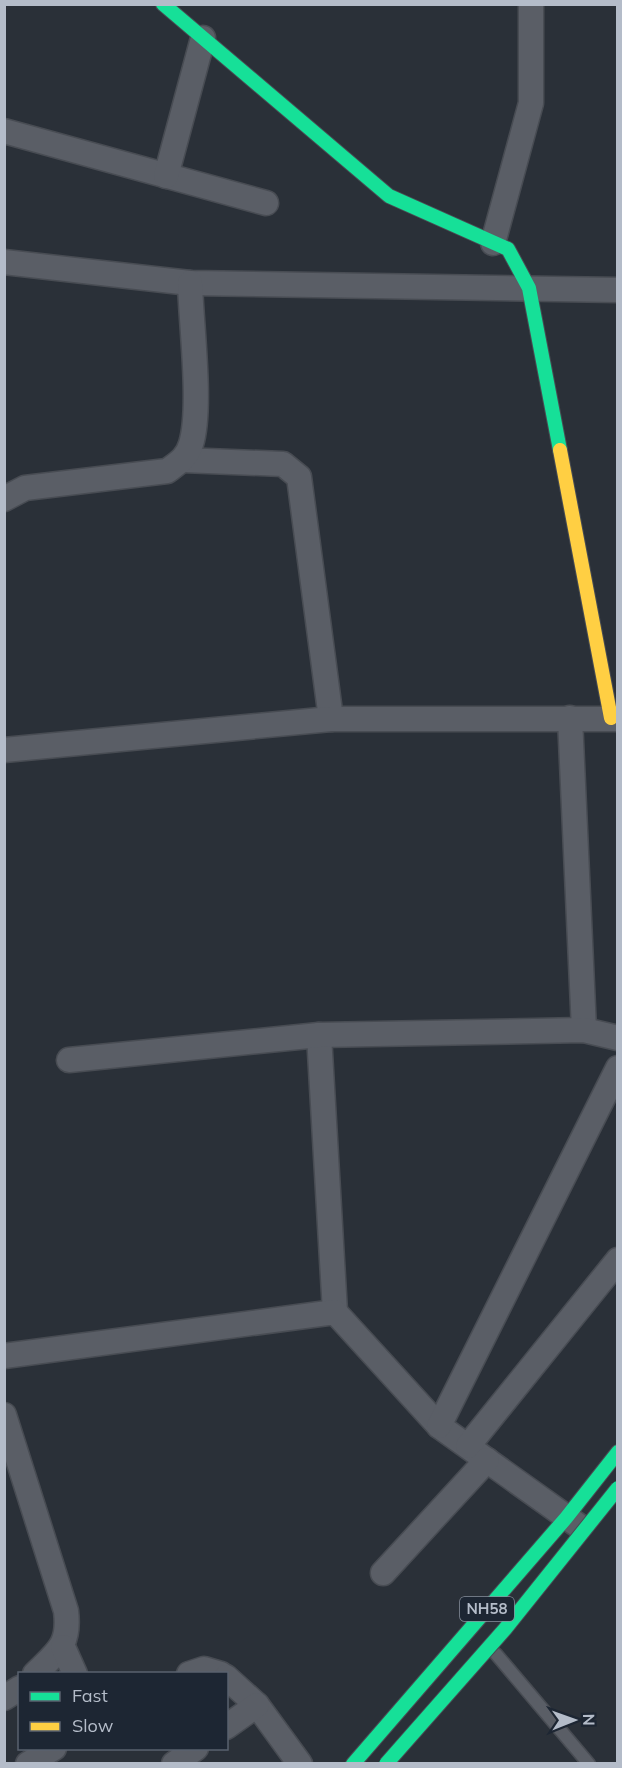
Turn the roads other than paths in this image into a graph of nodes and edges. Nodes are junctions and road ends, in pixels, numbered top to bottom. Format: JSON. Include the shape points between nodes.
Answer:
{"nodes":[{"id":1,"x":163,"y":4,"type":"edge"},
{"id":2,"x":531,"y":4,"type":"edge"},
{"id":3,"x":203,"y":38,"type":"junction"},
{"id":4,"x":4,"y":131,"type":"edge"},
{"id":5,"x":166,"y":176,"type":"junction"},
{"id":6,"x":266,"y":203,"type":"dead end"},
{"id":7,"x":493,"y":243,"type":"junction"},
{"id":8,"x":4,"y":262,"type":"edge"},
{"id":9,"x":190,"y":283,"type":"junction"},
{"id":10,"x":529,"y":288,"type":"junction"},
{"id":11,"x":618,"y":290,"type":"edge"},
{"id":12,"x":183,"y":460,"type":"junction"},
{"id":13,"x":4,"y":499,"type":"edge"},
{"id":14,"x":570,"y":718,"type":"junction"},
{"id":15,"x":614,"y":718,"type":"edge"},
{"id":16,"x":331,"y":719,"type":"junction"},
{"id":17,"x":4,"y":750,"type":"edge"},
{"id":18,"x":584,"y":1030,"type":"junction"},
{"id":19,"x":318,"y":1035,"type":"junction"},
{"id":20,"x":618,"y":1038,"type":"edge"},
{"id":21,"x":69,"y":1060,"type":"dead end"},
{"id":22,"x":618,"y":1068,"type":"edge"},
{"id":23,"x":618,"y":1260,"type":"edge"},
{"id":24,"x":335,"y":1312,"type":"junction"},
{"id":25,"x":4,"y":1356,"type":"edge"},
{"id":26,"x":4,"y":1415,"type":"edge"},
{"id":27,"x":439,"y":1426,"type":"junction"},
{"id":28,"x":468,"y":1446,"type":"junction"},
{"id":29,"x":618,"y":1452,"type":"edge"},
{"id":30,"x":487,"y":1460,"type":"junction"},
{"id":31,"x":618,"y":1488,"type":"edge"},
{"id":32,"x":618,"y":1508,"type":"edge"},
{"id":33,"x":566,"y":1518,"type":"junction"},
{"id":34,"x":595,"y":1537,"type":"junction"},
{"id":35,"x":543,"y":1544,"type":"junction"},
{"id":36,"x":383,"y":1573,"type":"dead end"},
{"id":37,"x":63,"y":1647,"type":"junction"},
{"id":38,"x":496,"y":1654,"type":"junction"},
{"id":39,"x":37,"y":1672,"type":"edge"},
{"id":40,"x":74,"y":1672,"type":"edge"},
{"id":41,"x":195,"y":1672,"type":"edge"},
{"id":42,"x":214,"y":1672,"type":"edge"},
{"id":43,"x":228,"y":1679,"type":"edge"},
{"id":44,"x":18,"y":1689,"type":"edge"},
{"id":45,"x":4,"y":1698,"type":"edge"},
{"id":46,"x":257,"y":1706,"type":"junction"},
{"id":47,"x":228,"y":1726,"type":"edge"},
{"id":48,"x":52,"y":1750,"type":"edge"},
{"id":49,"x":195,"y":1750,"type":"edge"},
{"id":50,"x":28,"y":1764,"type":"edge"},
{"id":51,"x":174,"y":1764,"type":"edge"},
{"id":52,"x":300,"y":1764,"type":"edge"},
{"id":53,"x":353,"y":1764,"type":"edge"},
{"id":54,"x":369,"y":1764,"type":"edge"},
{"id":55,"x":386,"y":1764,"type":"edge"},
{"id":56,"x":400,"y":1764,"type":"edge"},
{"id":57,"x":589,"y":1764,"type":"edge"}],
"edges":[{"from":1,"to":3,"type":"main road"},
{"from":2,"to":7,"type":"street","via":[[531,103]]},
{"from":3,"to":5,"type":"street"},
{"from":3,"to":7,"type":"main road","via":[[389,196]]},
{"from":4,"to":5,"type":"street"},
{"from":5,"to":6,"type":"street"},
{"from":7,"to":10,"type":"main road","via":[[508,249]]},
{"from":8,"to":9,"type":"street"},
{"from":9,"to":10,"type":"street"},
{"from":9,"to":12,"type":"street","via":[[195,409],[191,444]]},
{"from":10,"to":11,"type":"street"},
{"from":10,"to":15,"type":"main road"},
{"from":12,"to":13,"type":"street","via":[[167,471],[25,488]]},
{"from":12,"to":16,"type":"street","via":[[283,464],[299,477]]},
{"from":14,"to":15,"type":"street"},
{"from":14,"to":16,"type":"street"},
{"from":14,"to":18,"type":"street"},
{"from":16,"to":17,"type":"street"},
{"from":18,"to":19,"type":"street"},
{"from":18,"to":20,"type":"street"},
{"from":19,"to":21,"type":"street"},
{"from":19,"to":24,"type":"street"},
{"from":22,"to":27,"type":"street"},
{"from":23,"to":28,"type":"street"},
{"from":24,"to":25,"type":"street"},
{"from":24,"to":27,"type":"street"},
{"from":26,"to":37,"type":"street","via":[[66,1611],[68,1630]]},
{"from":27,"to":28,"type":"street"},
{"from":28,"to":30,"type":"street"},
{"from":29,"to":33,"type":"main road","number":"NH58"},
{"from":30,"to":33,"type":"street"},
{"from":30,"to":36,"type":"street"},
{"from":31,"to":55,"type":"main road","bridge":true,"via":[[544,1584]]},
{"from":32,"to":34,"type":"main road","number":"NH58"},
{"from":33,"to":34,"type":"street"},
{"from":33,"to":35,"type":"main road","number":"NH58"},
{"from":34,"to":38,"type":"main road","number":"NH58"},
{"from":35,"to":53,"type":"main road","number":"NH58"},
{"from":35,"to":54,"type":"main road","via":[[542,1564],[533,1578]]},
{"from":37,"to":39,"type":"street"},
{"from":37,"to":40,"type":"street"},
{"from":38,"to":56,"type":"main road","number":"NH58"},
{"from":38,"to":57,"type":"lane"},
{"from":41,"to":42,"type":"street"},
{"from":43,"to":46,"type":"street"},
{"from":44,"to":45,"type":"street"},
{"from":46,"to":47,"type":"street"},
{"from":46,"to":52,"type":"street"},
{"from":48,"to":50,"type":"street"},
{"from":49,"to":51,"type":"street"}]}
